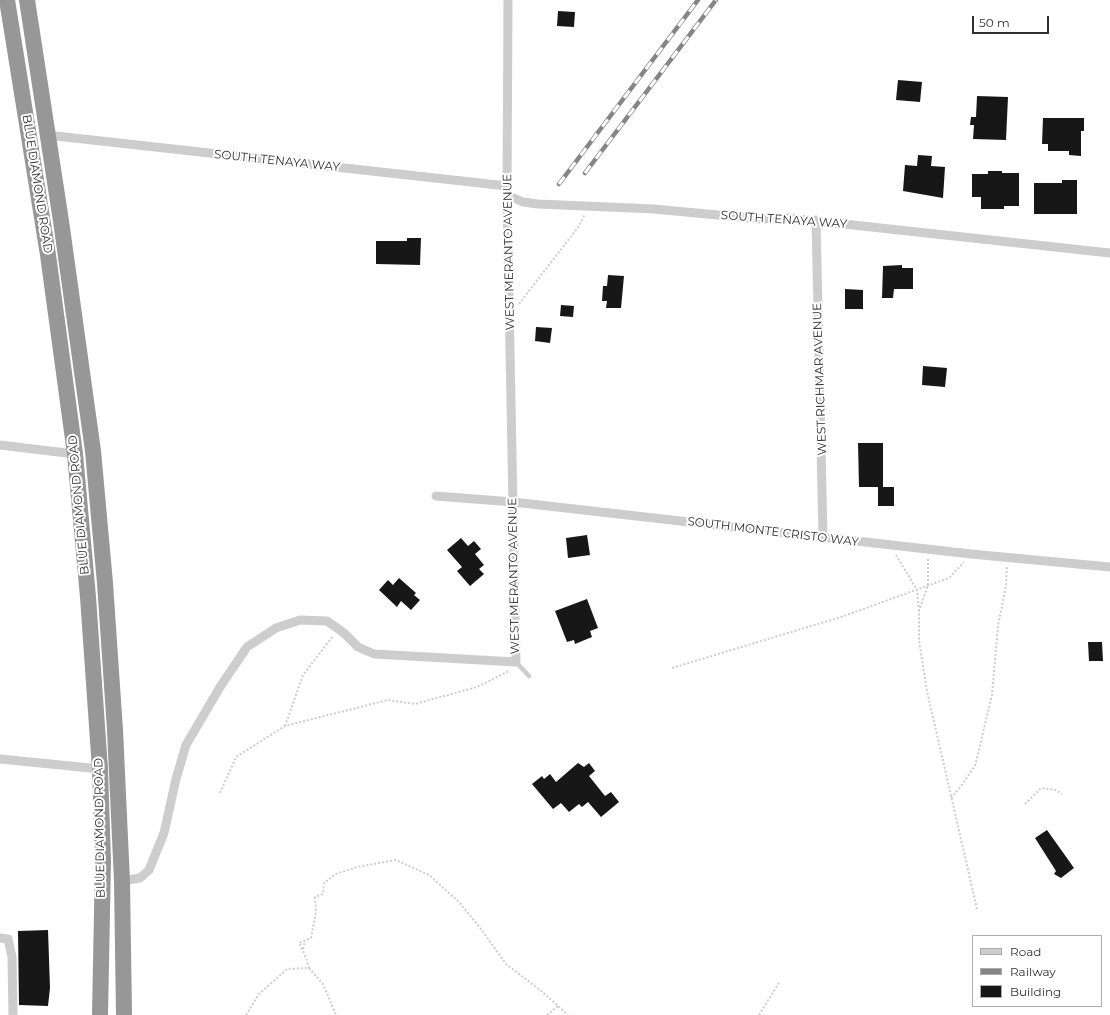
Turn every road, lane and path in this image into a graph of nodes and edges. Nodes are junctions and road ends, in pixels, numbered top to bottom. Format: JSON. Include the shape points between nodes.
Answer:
{"nodes":[{"id":1,"x":7,"y":0,"type":"edge"},
{"id":2,"x":27,"y":0,"type":"edge"},
{"id":3,"x":508,"y":0,"type":"edge"},
{"id":4,"x":47,"y":135,"type":"junction"},
{"id":5,"x":507,"y":190,"type":"junction"},
{"id":6,"x":589,"y":206,"type":"junction"},
{"id":7,"x":816,"y":220,"type":"junction"},
{"id":8,"x":1110,"y":253,"type":"edge"},
{"id":9,"x":509,"y":318,"type":"junction"},
{"id":10,"x":0,"y":445,"type":"edge"},
{"id":11,"x":75,"y":454,"type":"junction"},
{"id":12,"x":436,"y":496,"type":"dead end"},
{"id":13,"x":513,"y":502,"type":"junction"},
{"id":14,"x":824,"y":537,"type":"junction"},
{"id":15,"x":890,"y":545,"type":"junction"},
{"id":16,"x":928,"y":550,"type":"junction"},
{"id":17,"x":971,"y":554,"type":"junction"},
{"id":18,"x":1007,"y":557,"type":"junction"},
{"id":19,"x":1110,"y":567,"type":"edge"},
{"id":20,"x":928,"y":585,"type":"junction"},
{"id":21,"x":917,"y":590,"type":"junction"},
{"id":22,"x":919,"y":613,"type":"junction"},
{"id":23,"x":339,"y":629,"type":"junction"},
{"id":24,"x":516,"y":662,"type":"junction"},
{"id":25,"x":672,"y":668,"type":"dead end"},
{"id":26,"x":529,"y":676,"type":"dead end"},
{"id":27,"x":286,"y":726,"type":"junction"},
{"id":28,"x":0,"y":759,"type":"edge"},
{"id":29,"x":100,"y":769,"type":"junction"},
{"id":30,"x":220,"y":793,"type":"dead end"},
{"id":31,"x":1062,"y":794,"type":"dead end"},
{"id":32,"x":950,"y":798,"type":"junction"},
{"id":33,"x":1025,"y":804,"type":"dead end"},
{"id":34,"x":122,"y":881,"type":"junction"},
{"id":35,"x":977,"y":909,"type":"dead end"},
{"id":36,"x":0,"y":938,"type":"edge"},
{"id":37,"x":305,"y":941,"type":"junction"},
{"id":38,"x":303,"y":950,"type":"junction"},
{"id":39,"x":309,"y":968,"type":"junction"},
{"id":40,"x":780,"y":981,"type":"dead end"},
{"id":41,"x":558,"y":1006,"type":"junction"},
{"id":42,"x":13,"y":1015,"type":"edge"},
{"id":43,"x":100,"y":1015,"type":"edge"},
{"id":44,"x":124,"y":1015,"type":"edge"},
{"id":45,"x":246,"y":1015,"type":"edge"},
{"id":46,"x":336,"y":1015,"type":"edge"},
{"id":47,"x":547,"y":1015,"type":"edge"},
{"id":48,"x":568,"y":1015,"type":"edge"},
{"id":49,"x":759,"y":1015,"type":"edge"}],
"edges":[{"from":1,"to":11,"type":"highway","name":"BLUE DIAMOND ROAD","via":[[48,255]]},
{"from":2,"to":4,"type":"highway","name":"BLUE DIAMOND ROAD"},
{"from":3,"to":5,"type":"street","name":"WEST MERANTO AVENUE"},
{"from":4,"to":5,"type":"street","name":"SOUTH TENAYA WAY"},
{"from":4,"to":34,"type":"highway","name":"BLUE DIAMOND ROAD","via":[[94,458],[107,606]]},
{"from":5,"to":6,"type":"street","name":"SOUTH TENAYA WAY","via":[[531,203]]},
{"from":5,"to":9,"type":"street","name":"WEST MERANTO AVENUE"},
{"from":6,"to":7,"type":"street","name":"SOUTH TENAYA WAY","via":[[760,219]]},
{"from":6,"to":9,"type":"path","via":[[579,226]]},
{"from":7,"to":8,"type":"street","name":"SOUTH TENAYA WAY"},
{"from":7,"to":14,"type":"street","name":"WEST RICHMAR AVENUE"},
{"from":9,"to":13,"type":"street","name":"WEST MERANTO AVENUE"},
{"from":10,"to":11,"type":"street"},
{"from":11,"to":29,"type":"highway","name":"BLUE DIAMOND ROAD"},
{"from":12,"to":13,"type":"street","name":"SOUTH MONTE CRISTO WAY"},
{"from":13,"to":14,"type":"street","name":"SOUTH MONTE CRISTO WAY"},
{"from":13,"to":24,"type":"street","name":"WEST MERANTO AVENUE"},
{"from":14,"to":15,"type":"street","name":"SOUTH MONTE CRISTO WAY"},
{"from":15,"to":16,"type":"street","name":"SOUTH MONTE CRISTO WAY"},
{"from":15,"to":21,"type":"path"},
{"from":16,"to":17,"type":"street","name":"SOUTH MONTE CRISTO WAY"},
{"from":16,"to":20,"type":"path"},
{"from":17,"to":18,"type":"street","name":"SOUTH MONTE CRISTO WAY"},
{"from":17,"to":20,"type":"path","via":[[949,578]]},
{"from":18,"to":19,"type":"street","name":"SOUTH MONTE CRISTO WAY"},
{"from":18,"to":32,"type":"path","via":[[992,695],[975,766]]},
{"from":20,"to":21,"type":"path"},
{"from":20,"to":22,"type":"path"},
{"from":21,"to":22,"type":"path"},
{"from":21,"to":25,"type":"path","via":[[842,617]]},
{"from":22,"to":32,"type":"path","via":[[919,641],[927,691]]},
{"from":23,"to":24,"type":"street","name":"WEST MERANTO AVENUE","via":[[358,647],[374,654]]},
{"from":23,"to":27,"type":"path","via":[[303,676]]},
{"from":23,"to":34,"type":"street","name":"WEST MERANTO AVENUE","via":[[327,621],[300,620],[276,628],[247,647],[186,745],[164,833],[149,870],[140,878]]},
{"from":24,"to":26,"type":"lane"},
{"from":24,"to":27,"type":"path","via":[[508,672],[477,687],[415,704],[388,700]]},
{"from":27,"to":30,"type":"path","via":[[236,757]]},
{"from":28,"to":29,"type":"street"},
{"from":29,"to":43,"type":"highway","name":"BLUE DIAMOND ROAD","via":[[103,861]]},
{"from":31,"to":33,"type":"path","via":[[1056,790],[1041,788]]},
{"from":32,"to":35,"type":"path"},
{"from":34,"to":44,"type":"highway","name":"BLUE DIAMOND ROAD"},
{"from":36,"to":42,"type":"street","via":[[8,939],[12,956]]},
{"from":37,"to":38,"type":"path"},
{"from":37,"to":38,"type":"path","via":[[299,943]]},
{"from":37,"to":41,"type":"path","via":[[311,938],[316,912],[315,897],[323,894],[324,883],[336,874],[357,867],[396,860],[429,875],[459,902],[506,964]]},
{"from":38,"to":39,"type":"path"},
{"from":39,"to":45,"type":"path","via":[[287,969],[259,994]]},
{"from":39,"to":46,"type":"path","via":[[323,984]]},
{"from":40,"to":49,"type":"path"},
{"from":41,"to":47,"type":"path"},
{"from":41,"to":48,"type":"path"}]}
